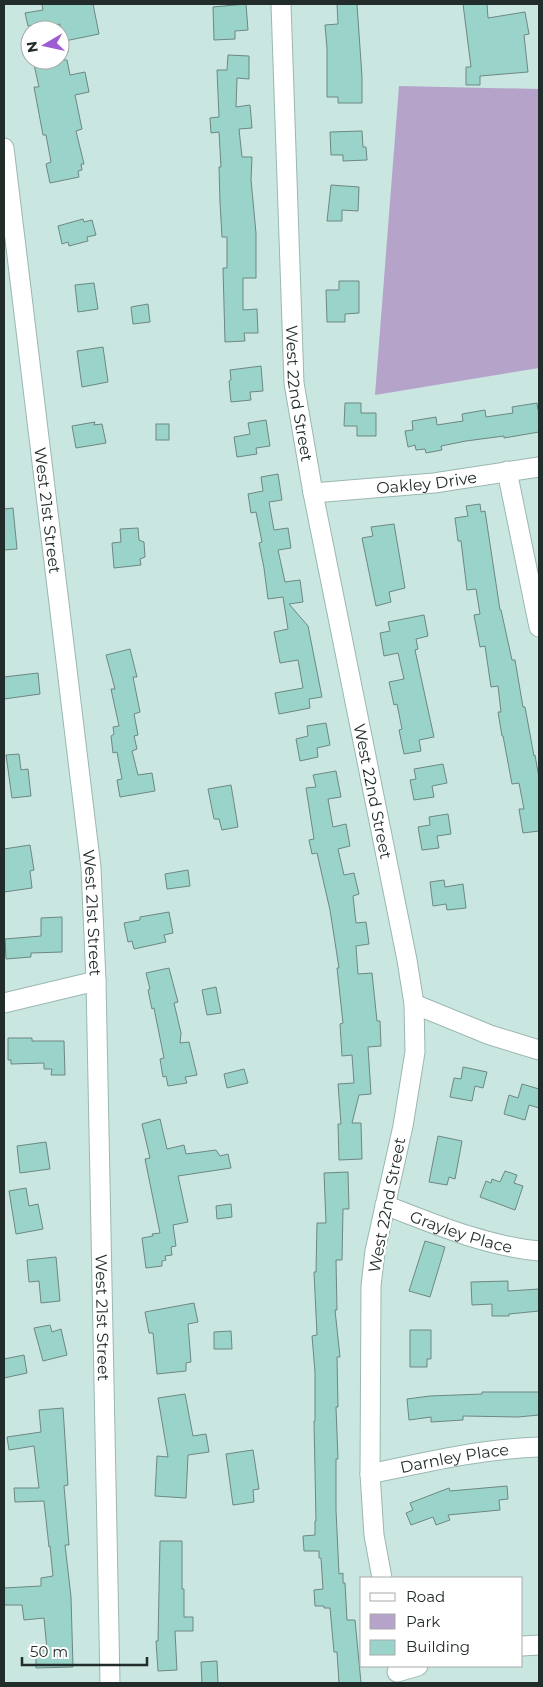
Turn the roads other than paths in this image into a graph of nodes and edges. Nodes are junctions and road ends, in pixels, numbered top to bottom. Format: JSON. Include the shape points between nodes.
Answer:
{"nodes":[{"id":1,"x":281,"y":4,"type":"edge"},
{"id":2,"x":4,"y":148,"type":"edge"},
{"id":3,"x":539,"y":467,"type":"edge"},
{"id":4,"x":506,"y":472,"type":"junction"},
{"id":5,"x":313,"y":493,"type":"junction"},
{"id":6,"x":539,"y":627,"type":"edge"},
{"id":7,"x":96,"y":981,"type":"junction"},
{"id":8,"x":4,"y":1003,"type":"edge"},
{"id":9,"x":414,"y":1004,"type":"junction"},
{"id":10,"x":539,"y":1050,"type":"edge"},
{"id":11,"x":385,"y":1205,"type":"junction"},
{"id":12,"x":539,"y":1251,"type":"edge"},
{"id":13,"x":539,"y":1447,"type":"edge"},
{"id":14,"x":370,"y":1474,"type":"junction"},
{"id":15,"x":382,"y":1577,"type":"edge"},
{"id":16,"x":539,"y":1645,"type":"edge"},
{"id":17,"x":523,"y":1646,"type":"edge"},
{"id":18,"x":415,"y":1667,"type":"edge"},
{"id":19,"x":396,"y":1674,"type":"edge"},
{"id":20,"x":110,"y":1683,"type":"edge"}],
"edges":[{"from":1,"to":5,"type":"street","name":"West 22nd Street","via":[[294,383]]},
{"from":2,"to":7,"type":"street","name":"West 21st Street","via":[[91,868]]},
{"from":3,"to":4,"type":"street","name":"Oakley Drive"},
{"from":4,"to":5,"type":"street","name":"Oakley Drive","via":[[434,483]]},
{"from":4,"to":6,"type":"street"},
{"from":5,"to":9,"type":"street","name":"West 22nd Street"},
{"from":7,"to":8,"type":"street"},
{"from":7,"to":20,"type":"street","name":"West 21st Street"},
{"from":9,"to":10,"type":"street","via":[[490,1035]]},
{"from":9,"to":11,"type":"street","name":"West 22nd Street","via":[[415,1052]]},
{"from":11,"to":12,"type":"street","name":"Grayley Place","via":[[477,1238]]},
{"from":11,"to":14,"type":"street","name":"West 22nd Street","via":[[371,1286]]},
{"from":13,"to":14,"type":"street","name":"Darnley Place","via":[[464,1454]]},
{"from":14,"to":15,"type":"street","name":"West 22nd Street","via":[[374,1535]]},
{"from":16,"to":17,"type":"street"},
{"from":18,"to":19,"type":"street"}]}
